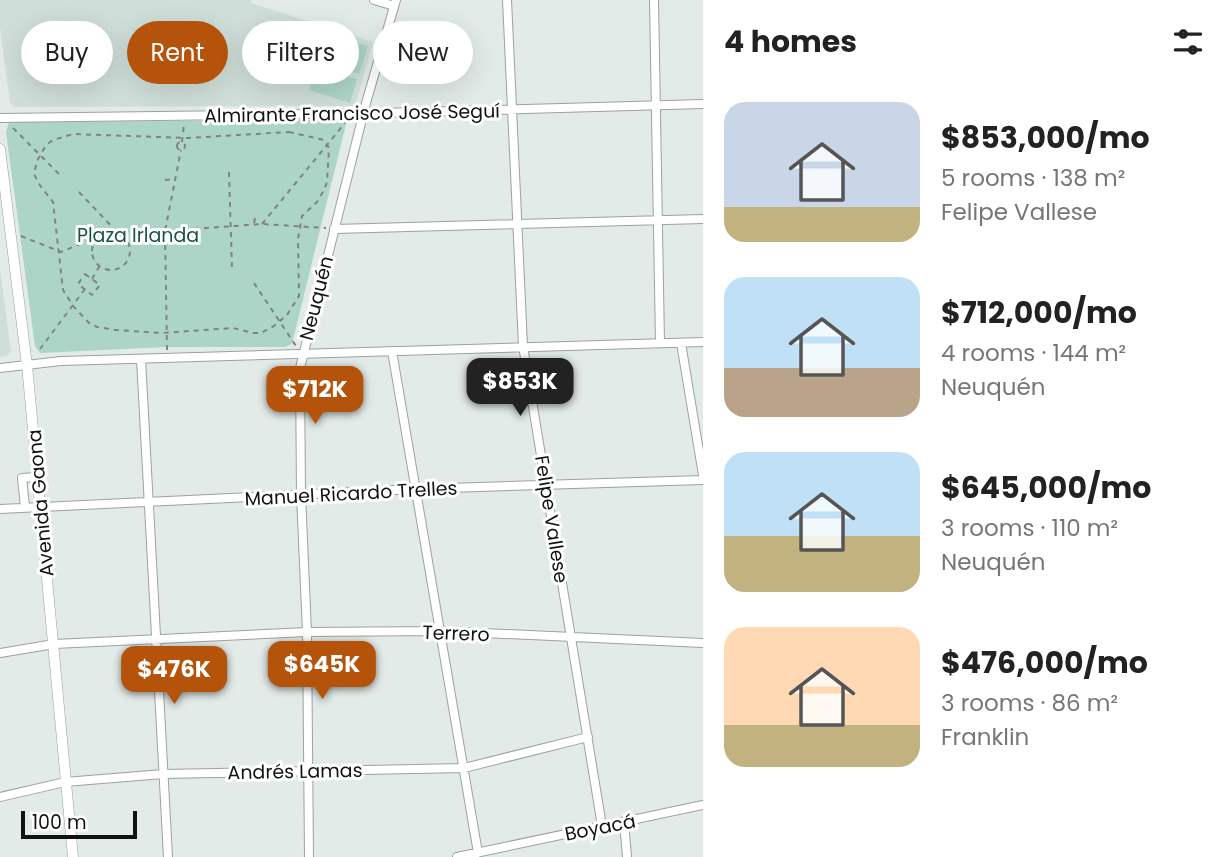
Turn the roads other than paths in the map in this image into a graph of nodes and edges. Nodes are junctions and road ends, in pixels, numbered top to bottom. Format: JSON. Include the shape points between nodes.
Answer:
{"nodes":[{"id":1,"x":374,"y":0,"type":"edge"},
{"id":2,"x":507,"y":0,"type":"edge"},
{"id":3,"x":654,"y":0,"type":"edge"},
{"id":4,"x":395,"y":3,"type":"edge"},
{"id":5,"x":703,"y":104,"type":"edge"},
{"id":6,"x":658,"y":106,"type":"junction"},
{"id":7,"x":510,"y":110,"type":"junction"},
{"id":8,"x":363,"y":113,"type":"junction"},
{"id":9,"x":0,"y":118,"type":"edge"},
{"id":10,"x":0,"y":149,"type":"edge"},
{"id":11,"x":703,"y":219,"type":"edge"},
{"id":12,"x":659,"y":220,"type":"junction"},
{"id":13,"x":516,"y":226,"type":"junction"},
{"id":14,"x":334,"y":229,"type":"junction"},
{"id":15,"x":703,"y":342,"type":"edge"},
{"id":16,"x":660,"y":343,"type":"junction"},
{"id":17,"x":681,"y":343,"type":"junction"},
{"id":18,"x":523,"y":346,"type":"junction"},
{"id":19,"x":392,"y":351,"type":"junction"},
{"id":20,"x":301,"y":354,"type":"junction"},
{"id":21,"x":141,"y":359,"type":"junction"},
{"id":22,"x":27,"y":365,"type":"junction"},
{"id":23,"x":0,"y":369,"type":"edge"},
{"id":24,"x":37,"y":477,"type":"junction"},
{"id":25,"x":703,"y":477,"type":"edge"},
{"id":26,"x":546,"y":484,"type":"junction"},
{"id":27,"x":416,"y":489,"type":"junction"},
{"id":28,"x":301,"y":495,"type":"junction"},
{"id":29,"x":150,"y":502,"type":"junction"},
{"id":30,"x":40,"y":506,"type":"junction"},
{"id":31,"x":24,"y":507,"type":"junction"},
{"id":32,"x":0,"y":509,"type":"edge"},
{"id":33,"x":441,"y":631,"type":"junction"},
{"id":34,"x":307,"y":632,"type":"junction"},
{"id":35,"x":572,"y":639,"type":"junction"},
{"id":36,"x":157,"y":640,"type":"junction"},
{"id":37,"x":703,"y":643,"type":"edge"},
{"id":38,"x":54,"y":644,"type":"junction"},
{"id":39,"x":0,"y":653,"type":"edge"},
{"id":40,"x":588,"y":737,"type":"junction"},
{"id":41,"x":464,"y":768,"type":"junction"},
{"id":42,"x":307,"y":770,"type":"junction"},
{"id":43,"x":163,"y":774,"type":"junction"},
{"id":44,"x":65,"y":782,"type":"junction"},
{"id":45,"x":0,"y":797,"type":"edge"},
{"id":46,"x":703,"y":805,"type":"edge"},
{"id":47,"x":624,"y":822,"type":"junction"},
{"id":48,"x":602,"y":826,"type":"junction"},
{"id":49,"x":478,"y":853,"type":"junction"},
{"id":50,"x":73,"y":857,"type":"edge"},
{"id":51,"x":168,"y":857,"type":"edge"},
{"id":52,"x":309,"y":857,"type":"edge"},
{"id":53,"x":457,"y":857,"type":"edge"},
{"id":54,"x":627,"y":857,"type":"edge"}],
"edges":[{"from":1,"to":4,"type":"street"},
{"from":2,"to":7,"type":"street","name":"Felipe Vallese"},
{"from":3,"to":6,"type":"street"},
{"from":4,"to":8,"type":"street","name":"Neuquén"},
{"from":5,"to":6,"type":"street","name":"Almirante Francisco José Seguí"},
{"from":6,"to":7,"type":"street","name":"Almirante Francisco José Seguí"},
{"from":6,"to":12,"type":"street"},
{"from":7,"to":8,"type":"street","name":"Almirante Francisco José Seguí"},
{"from":7,"to":13,"type":"street","name":"Felipe Vallese"},
{"from":8,"to":9,"type":"street","name":"Almirante Francisco José Seguí"},
{"from":8,"to":14,"type":"street","name":"Neuquén"},
{"from":10,"to":22,"type":"main road","name":"Avenida Gaona"},
{"from":11,"to":12,"type":"street"},
{"from":12,"to":13,"type":"street"},
{"from":12,"to":16,"type":"street"},
{"from":13,"to":14,"type":"street"},
{"from":13,"to":18,"type":"street","name":"Felipe Vallese"},
{"from":14,"to":20,"type":"street","name":"Neuquén"},
{"from":15,"to":17,"type":"street"},
{"from":16,"to":17,"type":"street"},
{"from":16,"to":18,"type":"street"},
{"from":17,"to":25,"type":"street"},
{"from":18,"to":19,"type":"street"},
{"from":18,"to":26,"type":"street","name":"Felipe Vallese"},
{"from":19,"to":20,"type":"street"},
{"from":19,"to":27,"type":"street"},
{"from":20,"to":21,"type":"street"},
{"from":20,"to":28,"type":"street","name":"Neuquén"},
{"from":21,"to":22,"type":"street"},
{"from":21,"to":29,"type":"street"},
{"from":22,"to":23,"type":"street"},
{"from":22,"to":24,"type":"main road","name":"Avenida Gaona"},
{"from":24,"to":30,"type":"main road","name":"Avenida Gaona"},
{"from":24,"to":31,"type":"street","via":[[22,478]]},
{"from":25,"to":26,"type":"street","name":"Manuel Ricardo Trelles"},
{"from":26,"to":27,"type":"street","name":"Manuel Ricardo Trelles"},
{"from":26,"to":35,"type":"street","name":"Felipe Vallese"},
{"from":27,"to":28,"type":"street","name":"Manuel Ricardo Trelles"},
{"from":27,"to":33,"type":"street"},
{"from":28,"to":29,"type":"street","name":"Manuel Ricardo Trelles"},
{"from":28,"to":34,"type":"street","name":"Neuquén"},
{"from":29,"to":30,"type":"street","name":"Manuel Ricardo Trelles"},
{"from":29,"to":36,"type":"street"},
{"from":30,"to":31,"type":"street","name":"Manuel Ricardo Trelles"},
{"from":30,"to":38,"type":"main road","name":"Avenida Gaona"},
{"from":31,"to":32,"type":"street","name":"Manuel Ricardo Trelles"},
{"from":33,"to":34,"type":"street","name":"Terrero"},
{"from":33,"to":35,"type":"street","name":"Terrero"},
{"from":33,"to":41,"type":"street"},
{"from":34,"to":36,"type":"street","name":"Terrero"},
{"from":34,"to":42,"type":"street","name":"Neuquén"},
{"from":35,"to":37,"type":"street","name":"Terrero"},
{"from":35,"to":40,"type":"street","name":"Felipe Vallese"},
{"from":36,"to":38,"type":"street","name":"Terrero"},
{"from":36,"to":43,"type":"street"},
{"from":38,"to":39,"type":"street","name":"Terrero"},
{"from":38,"to":44,"type":"main road","name":"Avenida Gaona"},
{"from":40,"to":41,"type":"street","name":"Andrés Lamas"},
{"from":40,"to":48,"type":"street","name":"Felipe Vallese"},
{"from":41,"to":42,"type":"street","name":"Andrés Lamas"},
{"from":41,"to":49,"type":"street"},
{"from":42,"to":43,"type":"street","name":"Andrés Lamas"},
{"from":42,"to":52,"type":"street","name":"Neuquén"},
{"from":43,"to":44,"type":"street","name":"Andrés Lamas"},
{"from":43,"to":51,"type":"street"},
{"from":44,"to":45,"type":"street","name":"Andrés Lamas"},
{"from":44,"to":50,"type":"main road","name":"Avenida Gaona"},
{"from":46,"to":47,"type":"street","name":"Boyacá"},
{"from":47,"to":48,"type":"street","name":"Boyacá"},
{"from":47,"to":54,"type":"street"},
{"from":48,"to":49,"type":"street","name":"Boyacá"},
{"from":49,"to":53,"type":"street","name":"Boyacá"}]}
